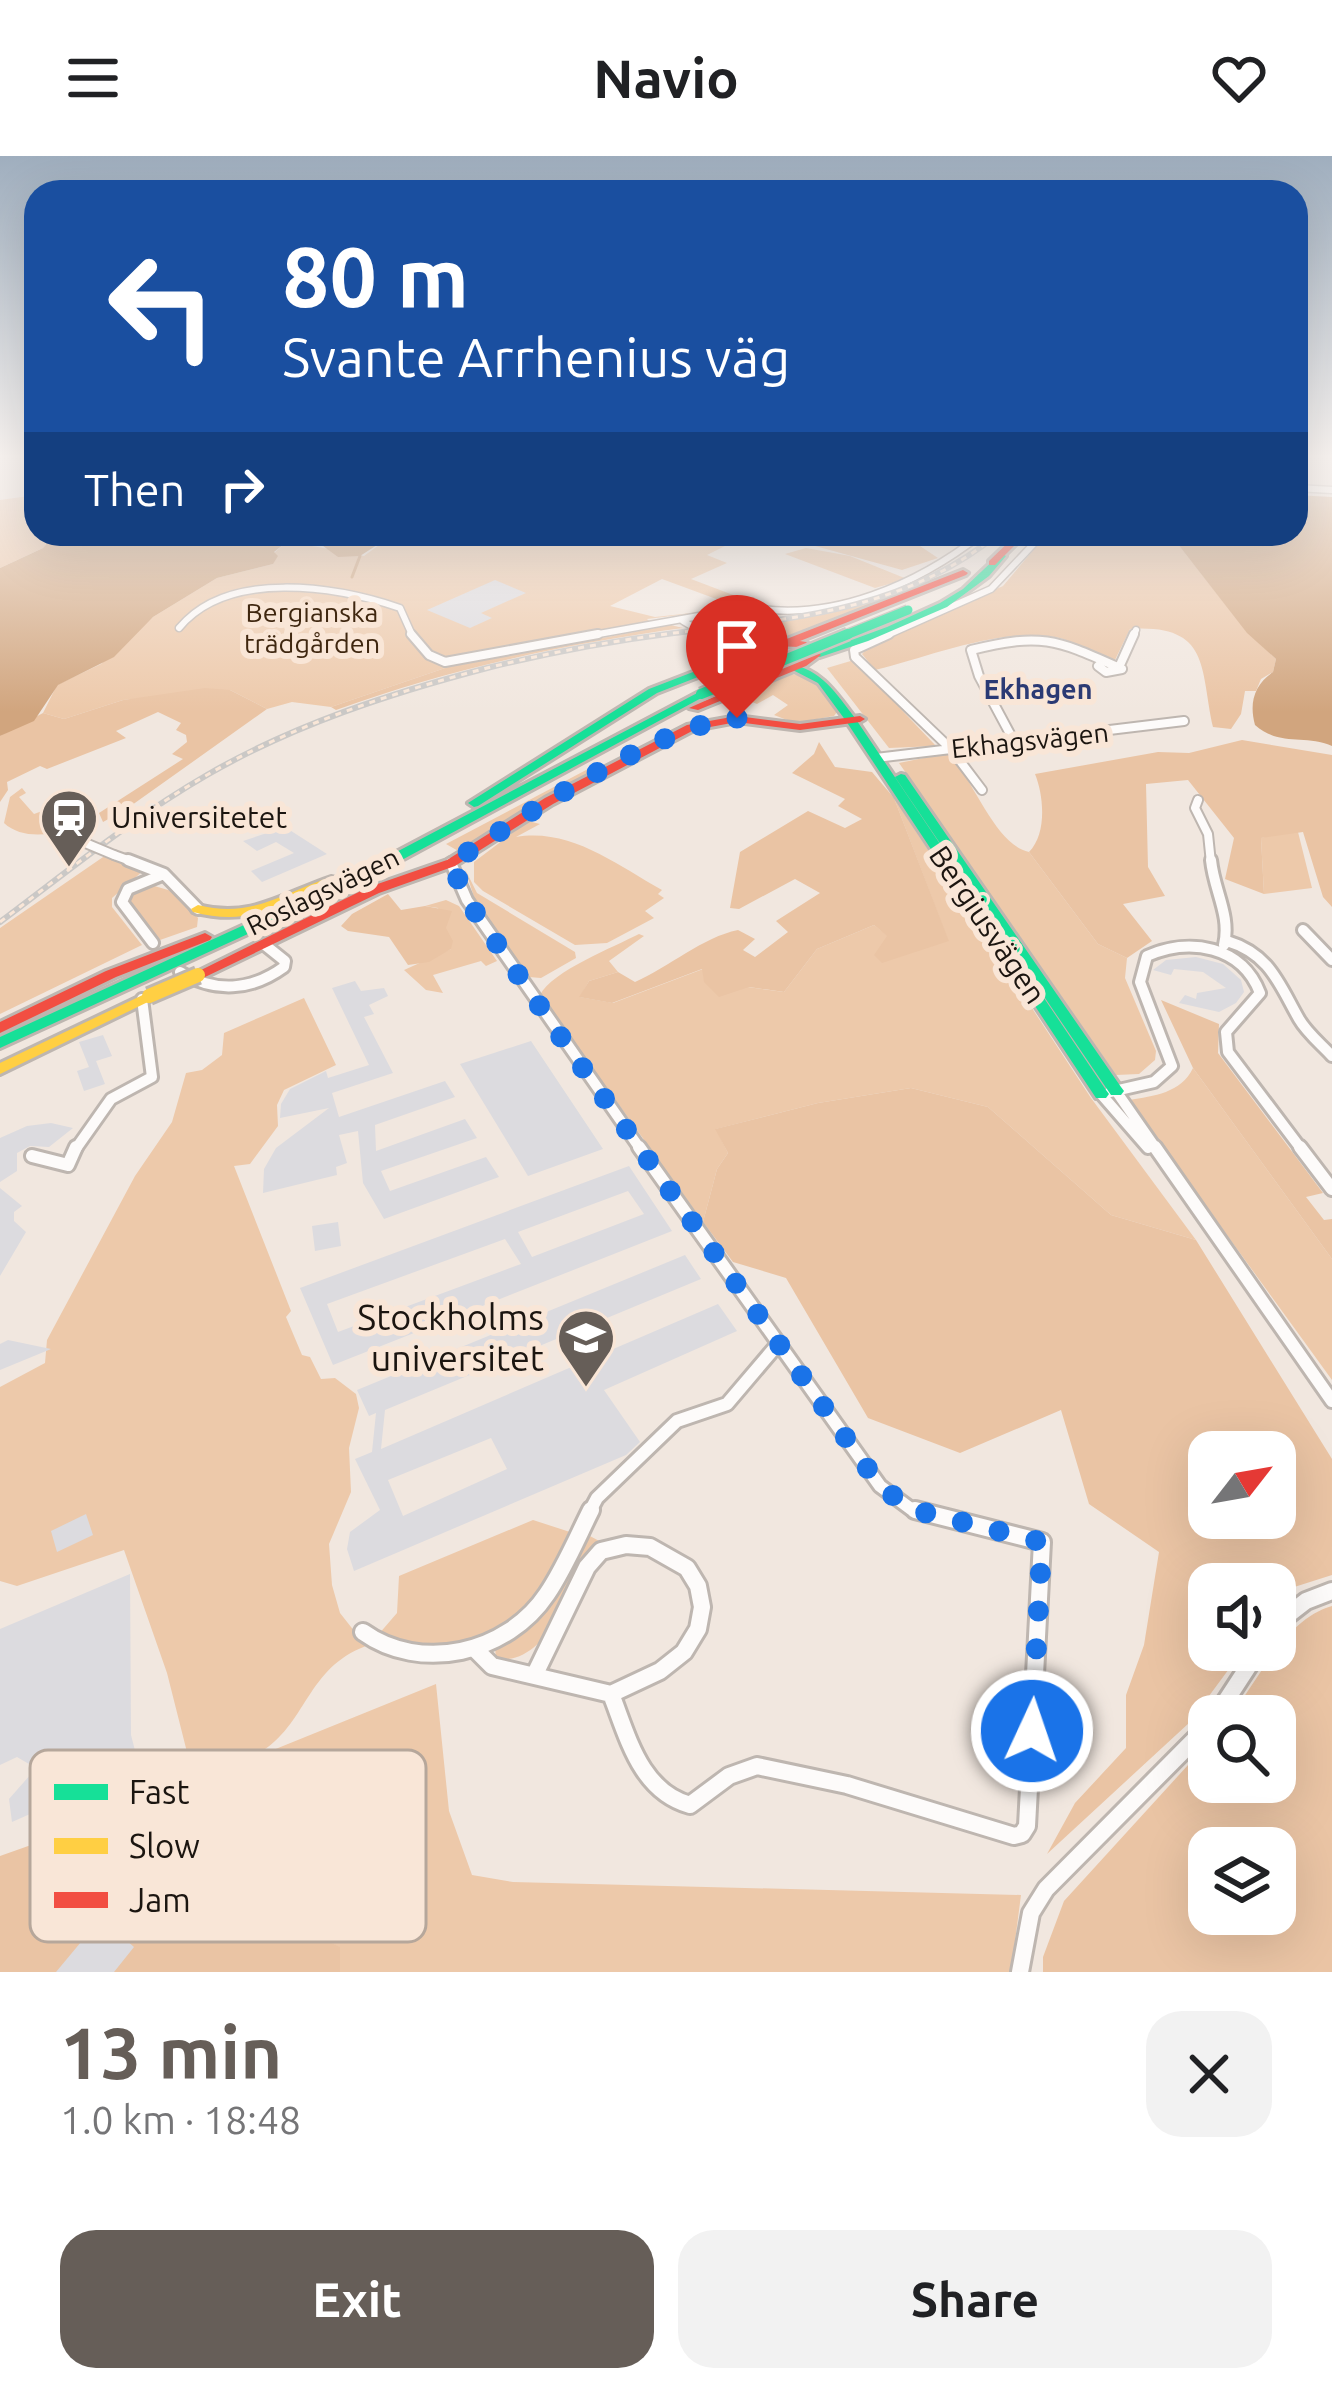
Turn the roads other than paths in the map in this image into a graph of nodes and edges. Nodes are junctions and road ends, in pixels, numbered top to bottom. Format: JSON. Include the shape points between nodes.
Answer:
{"nodes":[{"id":1,"x":967,"y":546,"type":"edge"},
{"id":2,"x":994,"y":546,"type":"edge"},
{"id":3,"x":1011,"y":546,"type":"edge"},
{"id":4,"x":1032,"y":546,"type":"edge"},
{"id":5,"x":1001,"y":556,"type":"junction"},
{"id":6,"x":962,"y":573,"type":"junction"},
{"id":7,"x":903,"y":608,"type":"junction"},
{"id":8,"x":692,"y":621,"type":"junction"},
{"id":9,"x":178,"y":628,"type":"dead end"},
{"id":10,"x":1136,"y":630,"type":"dead end"},
{"id":11,"x":785,"y":642,"type":"junction"},
{"id":12,"x":763,"y":644,"type":"junction"},
{"id":13,"x":815,"y":657,"type":"junction"},
{"id":14,"x":792,"y":666,"type":"junction"},
{"id":15,"x":856,"y":720,"type":"junction"},
{"id":16,"x":1184,"y":721,"type":"dead end"},
{"id":17,"x":1015,"y":743,"type":"junction"},
{"id":18,"x":951,"y":749,"type":"junction"},
{"id":19,"x":882,"y":758,"type":"junction"},
{"id":20,"x":982,"y":790,"type":"dead end"},
{"id":21,"x":1198,"y":800,"type":"dead end"},
{"id":22,"x":471,"y":811,"type":"junction"},
{"id":23,"x":71,"y":832,"type":"dead end"},
{"id":24,"x":451,"y":863,"type":"junction"},
{"id":25,"x":164,"y":874,"type":"junction"},
{"id":26,"x":331,"y":880,"type":"junction"},
{"id":27,"x":198,"y":910,"type":"junction"},
{"id":28,"x":1303,"y":930,"type":"dead end"},
{"id":29,"x":265,"y":945,"type":"junction"},
{"id":30,"x":1223,"y":946,"type":"junction"},
{"id":31,"x":159,"y":947,"type":"junction"},
{"id":32,"x":1332,"y":960,"type":"edge"},
{"id":33,"x":180,"y":972,"type":"dead end"},
{"id":34,"x":146,"y":998,"type":"junction"},
{"id":35,"x":0,"y":1028,"type":"edge"},
{"id":36,"x":0,"y":1043,"type":"edge"},
{"id":37,"x":1332,"y":1056,"type":"edge"},
{"id":38,"x":0,"y":1069,"type":"edge"},
{"id":39,"x":1108,"y":1092,"type":"junction"},
{"id":40,"x":32,"y":1156,"type":"dead end"},
{"id":41,"x":1332,"y":1190,"type":"edge"},
{"id":42,"x":778,"y":1344,"type":"junction"},
{"id":43,"x":1332,"y":1401,"type":"edge"},
{"id":44,"x":1332,"y":1591,"type":"edge"},
{"id":45,"x":1296,"y":1608,"type":"edge"},
{"id":46,"x":363,"y":1633,"type":"dead end"},
{"id":47,"x":474,"y":1648,"type":"junction"},
{"id":48,"x":535,"y":1674,"type":"junction"},
{"id":49,"x":611,"y":1694,"type":"junction"},
{"id":50,"x":1188,"y":1746,"type":"edge"},
{"id":51,"x":1020,"y":1972,"type":"edge"}],
"edges":[{"from":1,"to":8,"type":"street","via":[[905,582],[845,601],[772,615],[748,607]]},
{"from":2,"to":6,"type":"main road","name":"Roslagsvägen"},
{"from":3,"to":5,"type":"main road","name":"Roslagsvägen"},
{"from":4,"to":18,"type":"street","via":[[991,590],[854,650]]},
{"from":5,"to":7,"type":"main road","name":"Roslagsvägen","via":[[963,583]]},
{"from":5,"to":13,"type":"main road","via":[[995,570],[962,593]]},
{"from":6,"to":7,"type":"main road","name":"Roslagsvägen"},
{"from":6,"to":11,"type":"main road"},
{"from":7,"to":22,"type":"main road","name":"Roslagsvägen","bridge":true,"via":[[696,691]]},
{"from":8,"to":9,"type":"street","via":[[445,662],[430,658],[400,608],[346,593],[238,594],[193,610]]},
{"from":8,"to":12,"type":"street","via":[[708,636]]},
{"from":10,"to":17,"type":"street","via":[[1122,670],[1110,673],[1053,638],[971,650]]},
{"from":11,"to":12,"type":"main road"},
{"from":11,"to":13,"type":"main road","via":[[806,645]]},
{"from":12,"to":14,"type":"main road","name":"Bergiusvägen","via":[[765,660]]},
{"from":12,"to":22,"type":"main road","via":[[653,691]]},
{"from":13,"to":14,"type":"main road"},
{"from":13,"to":15,"type":"main road","name":"Bergiusvägen"},
{"from":14,"to":15,"type":"main road","name":"Bergiusvägen","via":[[822,680]]},
{"from":14,"to":22,"type":"main road"},
{"from":15,"to":19,"type":"main road","name":"Bergiusvägen"},
{"from":15,"to":24,"type":"main road","via":[[800,727],[737,718],[691,727]]},
{"from":16,"to":17,"type":"street","name":"Ekhagsvägen"},
{"from":17,"to":18,"type":"street","name":"Ekhagsvägen"},
{"from":18,"to":19,"type":"street","name":"Ekhagsvägen"},
{"from":18,"to":20,"type":"street"},
{"from":19,"to":39,"type":"main road","name":"Bergiusvägen"},
{"from":21,"to":30,"type":"street","via":[[1229,925]]},
{"from":22,"to":26,"type":"main road","name":"Roslagsvägen"},
{"from":22,"to":36,"type":"main road","name":"Roslagsvägen","via":[[331,892]]},
{"from":23,"to":25,"type":"street","bridge":true},
{"from":24,"to":29,"type":"main road","via":[[374,890]]},
{"from":24,"to":42,"type":"street","via":[[467,900]]},
{"from":25,"to":27,"type":"street"},
{"from":25,"to":31,"type":"street","via":[[128,889],[122,902]]},
{"from":26,"to":27,"type":"main road","via":[[224,919]]},
{"from":26,"to":31,"type":"main road","name":"Roslagsvägen"},
{"from":27,"to":31,"type":"main road","via":[[200,930]]},
{"from":28,"to":32,"type":"street"},
{"from":29,"to":33,"type":"street","via":[[285,962],[258,982],[211,986]]},
{"from":29,"to":34,"type":"main road","bridge":true},
{"from":30,"to":37,"type":"street","via":[[1251,947]]},
{"from":30,"to":39,"type":"street","via":[[1171,946],[1141,964],[1140,982],[1172,1066],[1162,1078]]},
{"from":30,"to":41,"type":"street","via":[[1249,969],[1260,994],[1226,1032],[1228,1052]]},
{"from":31,"to":35,"type":"main road","name":"Roslagsvägen"},
{"from":34,"to":38,"type":"main road"},
{"from":34,"to":40,"type":"street","via":[[152,1077],[111,1099],[68,1165]]},
{"from":39,"to":43,"type":"street","name":"Bergiusvägen"},
{"from":42,"to":47,"type":"street","via":[[727,1404],[676,1421],[597,1498],[548,1593]]},
{"from":42,"to":49,"type":"street","via":[[891,1498],[1042,1542],[1027,1826],[1014,1836],[847,1784],[757,1766],[680,1804],[649,1777]]},
{"from":44,"to":45,"type":"street"},
{"from":46,"to":47,"type":"street","via":[[384,1647],[433,1657]]},
{"from":47,"to":48,"type":"street","via":[[492,1666]]},
{"from":48,"to":49,"type":"street"},
{"from":48,"to":49,"type":"street","via":[[601,1551],[658,1545],[675,1554],[701,1590],[702,1623],[682,1657]]},
{"from":50,"to":51,"type":"street","via":[[1046,1889],[1031,1912]]}]}
